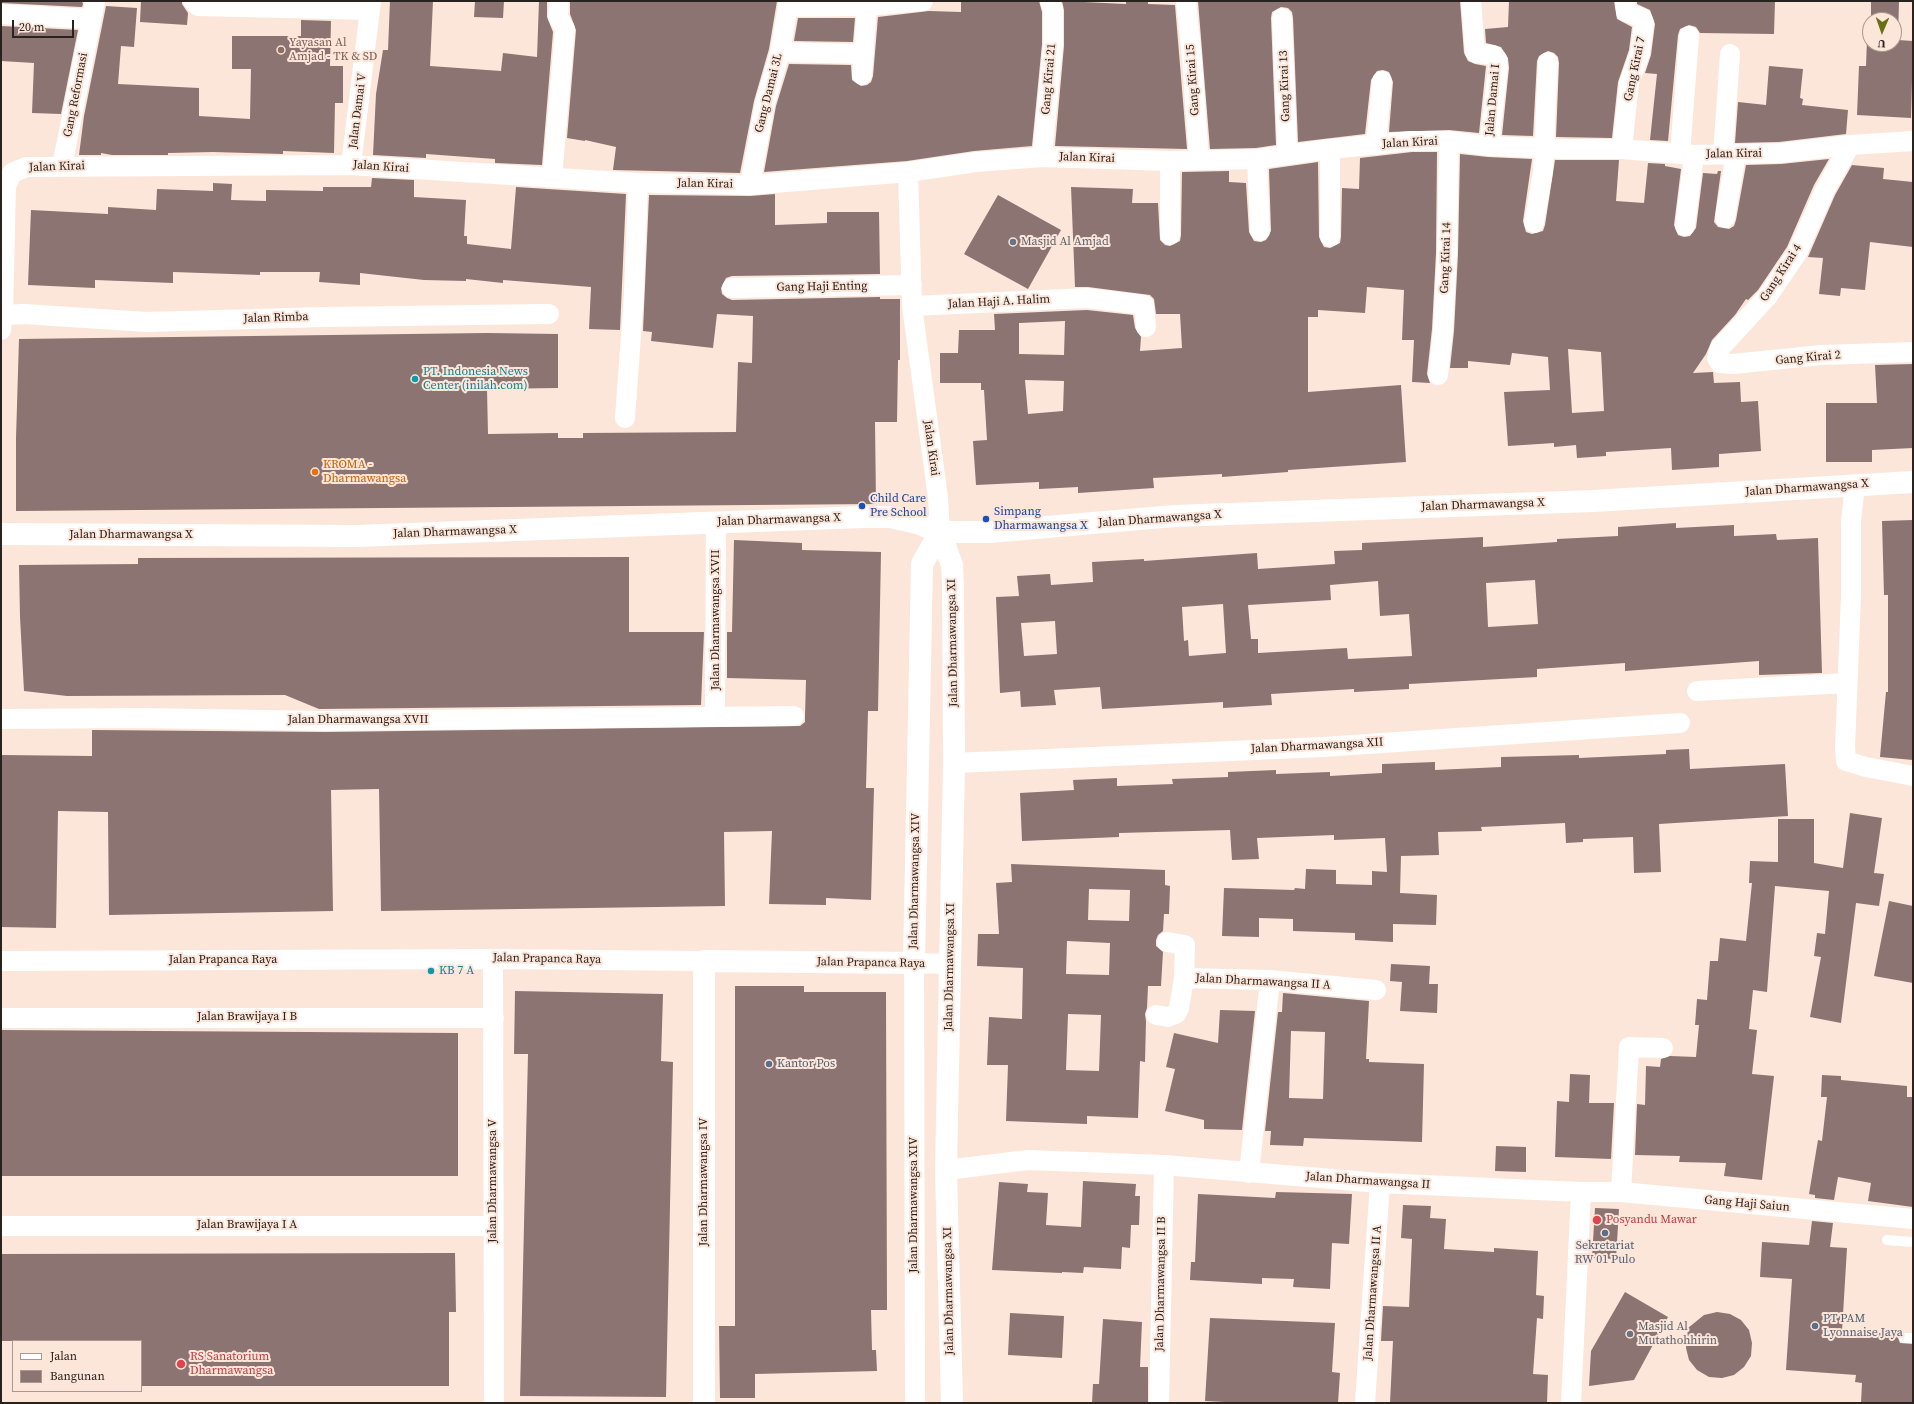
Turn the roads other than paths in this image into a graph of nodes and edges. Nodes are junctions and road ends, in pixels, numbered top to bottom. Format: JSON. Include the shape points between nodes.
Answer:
{"nodes":[{"id":1,"x":193,"y":1,"type":"edge"},
{"id":2,"x":559,"y":1,"type":"edge"},
{"id":3,"x":923,"y":1,"type":"edge"},
{"id":4,"x":1050,"y":1,"type":"edge"},
{"id":5,"x":1186,"y":1,"type":"edge"},
{"id":6,"x":1471,"y":1,"type":"edge"},
{"id":7,"x":1625,"y":1,"type":"edge"},
{"id":8,"x":789,"y":4,"type":"edge"},
{"id":9,"x":370,"y":5,"type":"edge"},
{"id":10,"x":866,"y":6,"type":"junction"},
{"id":11,"x":93,"y":10,"type":"edge"},
{"id":12,"x":1,"y":14,"type":"edge"},
{"id":13,"x":1282,"y":18,"type":"dead end"},
{"id":14,"x":1689,"y":36,"type":"dead end"},
{"id":15,"x":780,"y":52,"type":"junction"},
{"id":16,"x":864,"y":54,"type":"junction"},
{"id":17,"x":1730,"y":54,"type":"dead end"},
{"id":18,"x":1548,"y":62,"type":"dead end"},
{"id":19,"x":862,"y":75,"type":"dead end"},
{"id":20,"x":1382,"y":81,"type":"dead end"},
{"id":21,"x":1449,"y":141,"type":"junction"},
{"id":22,"x":1913,"y":141,"type":"edge"},
{"id":23,"x":1376,"y":145,"type":"junction"},
{"id":24,"x":1850,"y":145,"type":"junction"},
{"id":25,"x":1489,"y":146,"type":"junction"},
{"id":26,"x":1542,"y":148,"type":"junction"},
{"id":27,"x":1330,"y":149,"type":"junction"},
{"id":28,"x":1622,"y":149,"type":"junction"},
{"id":29,"x":1289,"y":154,"type":"junction"},
{"id":30,"x":1687,"y":154,"type":"junction"},
{"id":31,"x":1730,"y":154,"type":"junction"},
{"id":32,"x":1042,"y":156,"type":"junction"},
{"id":33,"x":1198,"y":159,"type":"junction"},
{"id":34,"x":1256,"y":159,"type":"junction"},
{"id":35,"x":1170,"y":161,"type":"junction"},
{"id":36,"x":351,"y":165,"type":"junction"},
{"id":37,"x":62,"y":166,"type":"junction"},
{"id":38,"x":6,"y":172,"type":"edge"},
{"id":39,"x":908,"y":172,"type":"junction"},
{"id":40,"x":552,"y":178,"type":"junction"},
{"id":41,"x":638,"y":183,"type":"junction"},
{"id":42,"x":750,"y":185,"type":"junction"},
{"id":43,"x":1725,"y":218,"type":"dead end"},
{"id":44,"x":1534,"y":223,"type":"dead end"},
{"id":45,"x":1685,"y":226,"type":"dead end"},
{"id":46,"x":1260,"y":231,"type":"dead end"},
{"id":47,"x":1170,"y":235,"type":"dead end"},
{"id":48,"x":1330,"y":236,"type":"dead end"},
{"id":49,"x":912,"y":285,"type":"junction"},
{"id":50,"x":732,"y":288,"type":"dead end"},
{"id":51,"x":912,"y":306,"type":"junction"},
{"id":52,"x":549,"y":314,"type":"dead end"},
{"id":53,"x":2,"y":322,"type":"edge"},
{"id":54,"x":1146,"y":327,"type":"dead end"},
{"id":55,"x":1720,"y":348,"type":"joint"},
{"id":56,"x":1913,"y":352,"type":"edge"},
{"id":57,"x":1438,"y":375,"type":"dead end"},
{"id":58,"x":625,"y":418,"type":"dead end"},
{"id":59,"x":1913,"y":482,"type":"edge"},
{"id":60,"x":1855,"y":485,"type":"junction"},
{"id":61,"x":716,"y":523,"type":"junction"},
{"id":62,"x":940,"y":532,"type":"junction"},
{"id":63,"x":1,"y":534,"type":"edge"},
{"id":64,"x":1847,"y":683,"type":"junction"},
{"id":65,"x":1697,"y":691,"type":"dead end"},
{"id":66,"x":716,"y":716,"type":"junction"},
{"id":67,"x":794,"y":716,"type":"dead end"},
{"id":68,"x":1,"y":719,"type":"edge"},
{"id":69,"x":1680,"y":723,"type":"dead end"},
{"id":70,"x":954,"y":763,"type":"junction"},
{"id":71,"x":1913,"y":776,"type":"edge"},
{"id":72,"x":1167,"y":942,"type":"dead end"},
{"id":73,"x":492,"y":959,"type":"junction"},
{"id":74,"x":1,"y":961,"type":"edge"},
{"id":75,"x":704,"y":961,"type":"junction"},
{"id":76,"x":914,"y":963,"type":"junction"},
{"id":77,"x":950,"y":964,"type":"junction"},
{"id":78,"x":1184,"y":978,"type":"junction"},
{"id":79,"x":1270,"y":980,"type":"junction"},
{"id":80,"x":1376,"y":990,"type":"dead end"},
{"id":81,"x":1156,"y":1016,"type":"dead end"},
{"id":82,"x":1,"y":1018,"type":"edge"},
{"id":83,"x":494,"y":1018,"type":"junction"},
{"id":84,"x":1663,"y":1048,"type":"dead end"},
{"id":85,"x":1164,"y":1165,"type":"junction"},
{"id":86,"x":946,"y":1170,"type":"junction"},
{"id":87,"x":1249,"y":1173,"type":"junction"},
{"id":88,"x":1380,"y":1183,"type":"junction"},
{"id":89,"x":1581,"y":1192,"type":"junction"},
{"id":90,"x":1621,"y":1192,"type":"junction"},
{"id":91,"x":1913,"y":1219,"type":"edge"},
{"id":92,"x":1,"y":1226,"type":"edge"},
{"id":93,"x":493,"y":1226,"type":"junction"},
{"id":94,"x":1887,"y":1240,"type":"dead end"},
{"id":95,"x":1913,"y":1242,"type":"edge"},
{"id":96,"x":704,"y":1400,"type":"edge"},
{"id":97,"x":494,"y":1403,"type":"edge"},
{"id":98,"x":915,"y":1403,"type":"edge"},
{"id":99,"x":952,"y":1403,"type":"edge"},
{"id":100,"x":1159,"y":1403,"type":"edge"},
{"id":101,"x":1365,"y":1403,"type":"edge"},
{"id":102,"x":1571,"y":1403,"type":"edge"}],
"edges":[{"from":1,"to":9,"type":"street","name":"Jalan Damai V","via":[[198,6]]},
{"from":2,"to":40,"type":"street","via":[[558,17],[566,29]]},
{"from":3,"to":10,"type":"street"},
{"from":4,"to":32,"type":"street","name":"Gang Kirai 21","via":[[1053,10],[1053,45]]},
{"from":5,"to":33,"type":"street","name":"Gang Kirai 15"},
{"from":6,"to":25,"type":"street","name":"Jalan Damai I","via":[[1475,52],[1497,57]]},
{"from":7,"to":28,"type":"street","name":"Gang Kirai 7","via":[[1626,12],[1642,18],[1644,22],[1640,53],[1630,83]]},
{"from":8,"to":10,"type":"street"},
{"from":8,"to":15,"type":"street","name":"Gang Damai 3L"},
{"from":9,"to":36,"type":"street","name":"Jalan Damai V"},
{"from":10,"to":16,"type":"street"},
{"from":11,"to":12,"type":"street"},
{"from":11,"to":37,"type":"street","name":"Gang Reformasi"},
{"from":13,"to":29,"type":"street","name":"Gang Kirai 13"},
{"from":14,"to":30,"type":"street"},
{"from":15,"to":16,"type":"street"},
{"from":15,"to":42,"type":"street","name":"Gang Damai 3L","via":[[765,103]]},
{"from":16,"to":19,"type":"street"},
{"from":17,"to":31,"type":"street"},
{"from":18,"to":26,"type":"street"},
{"from":20,"to":23,"type":"street"},
{"from":21,"to":23,"type":"street","name":"Jalan Kirai","via":[[1411,141]]},
{"from":21,"to":25,"type":"street","name":"Jalan Kirai"},
{"from":21,"to":57,"type":"street","name":"Gang Kirai 14","via":[[1448,253]]},
{"from":22,"to":24,"type":"street","name":"Jalan Kirai"},
{"from":23,"to":27,"type":"street","name":"Jalan Kirai"},
{"from":24,"to":31,"type":"street","name":"Jalan Kirai","via":[[1780,153]]},
{"from":24,"to":55,"type":"street","name":"Gang Kirai 4","via":[[1825,190],[1797,253],[1767,297]]},
{"from":25,"to":26,"type":"street","name":"Jalan Kirai"},
{"from":26,"to":28,"type":"street","name":"Jalan Kirai"},
{"from":26,"to":44,"type":"street","via":[[1543,171]]},
{"from":27,"to":29,"type":"street","name":"Jalan Kirai"},
{"from":27,"to":48,"type":"street"},
{"from":28,"to":30,"type":"street","name":"Jalan Kirai"},
{"from":29,"to":34,"type":"street","name":"Jalan Kirai"},
{"from":30,"to":31,"type":"street","name":"Jalan Kirai"},
{"from":30,"to":45,"type":"street"},
{"from":31,"to":43,"type":"street"},
{"from":32,"to":35,"type":"street","name":"Jalan Kirai"},
{"from":32,"to":39,"type":"street","name":"Jalan Kirai"},
{"from":33,"to":34,"type":"street","name":"Jalan Kirai"},
{"from":33,"to":35,"type":"street","name":"Jalan Kirai"},
{"from":34,"to":46,"type":"street"},
{"from":35,"to":47,"type":"street"},
{"from":36,"to":37,"type":"street","name":"Jalan Kirai"},
{"from":36,"to":40,"type":"street","name":"Jalan Kirai"},
{"from":37,"to":38,"type":"street","name":"Jalan Kirai","via":[[26,167]]},
{"from":38,"to":53,"type":"street","name":"Jalan Kirai"},
{"from":39,"to":42,"type":"street","name":"Jalan Kirai"},
{"from":39,"to":49,"type":"street","name":"Jalan Kirai"},
{"from":40,"to":41,"type":"street","name":"Jalan Kirai"},
{"from":41,"to":42,"type":"street","name":"Jalan Kirai"},
{"from":41,"to":58,"type":"street","via":[[634,294]]},
{"from":49,"to":50,"type":"street","name":"Gang Haji Enting"},
{"from":49,"to":51,"type":"street","name":"Jalan Kirai"},
{"from":51,"to":54,"type":"street","name":"Jalan Haji A. Halim","via":[[1087,298],[1144,306]]},
{"from":51,"to":62,"type":"street","name":"Jalan Kirai","via":[[938,498]]},
{"from":52,"to":53,"type":"street","name":"Jalan Rimba","via":[[322,316],[146,322],[24,314]]},
{"from":55,"to":56,"type":"street","name":"Gang Kirai 2","via":[[1717,354],[1720,363],[1733,364],[1821,355]]},
{"from":59,"to":60,"type":"street","name":"Jalan Dharmawangsa X"},
{"from":60,"to":62,"type":"street","name":"Jalan Dharmawangsa X","via":[[1593,501],[1174,516],[989,532]]},
{"from":60,"to":64,"type":"street","via":[[1851,520]]},
{"from":61,"to":62,"type":"street","name":"Jalan Dharmawangsa X","via":[[891,517],[918,522]]},
{"from":61,"to":63,"type":"street","name":"Jalan Dharmawangsa X","via":[[356,536]]},
{"from":61,"to":66,"type":"street","name":"Jalan Dharmawangsa XVII"},
{"from":62,"to":70,"type":"street","name":"Jalan Dharmawangsa XI","via":[[952,565]]},
{"from":62,"to":76,"type":"street","name":"Jalan Dharmawangsa XIV","via":[[922,564]]},
{"from":64,"to":65,"type":"street"},
{"from":64,"to":71,"type":"street","via":[[1846,761]]},
{"from":66,"to":67,"type":"street","name":"Jalan Dharmawangsa XVII"},
{"from":66,"to":68,"type":"street","name":"Jalan Dharmawangsa XVII","via":[[334,721]]},
{"from":69,"to":70,"type":"street","name":"Jalan Dharmawangsa XII","via":[[1323,747]]},
{"from":70,"to":77,"type":"street","name":"Jalan Dharmawangsa XI"},
{"from":72,"to":78,"type":"street","via":[[1185,945]]},
{"from":73,"to":74,"type":"street","name":"Jalan Prapanca Raya"},
{"from":73,"to":75,"type":"street","name":"Jalan Prapanca Raya"},
{"from":73,"to":83,"type":"street","name":"Jalan Dharmawangsa V"},
{"from":75,"to":76,"type":"street","name":"Jalan Prapanca Raya"},
{"from":75,"to":96,"type":"street","name":"Jalan Dharmawangsa IV"},
{"from":76,"to":77,"type":"street","name":"Jalan Prapanca Raya"},
{"from":76,"to":98,"type":"street","name":"Jalan Dharmawangsa XIV"},
{"from":77,"to":86,"type":"street","name":"Jalan Dharmawangsa XI"},
{"from":78,"to":79,"type":"street","name":"Jalan Dharmawangsa II A"},
{"from":78,"to":81,"type":"street","name":"Jalan Dharmawangsa II A","via":[[1176,1014],[1168,1017]]},
{"from":79,"to":80,"type":"street","name":"Jalan Dharmawangsa II A"},
{"from":79,"to":87,"type":"street"},
{"from":82,"to":83,"type":"street","name":"Jalan Brawijaya I B"},
{"from":83,"to":93,"type":"street","name":"Jalan Dharmawangsa V"},
{"from":84,"to":90,"type":"street","via":[[1629,1047]]},
{"from":85,"to":86,"type":"street","name":"Jalan Dharmawangsa II","via":[[1028,1160]]},
{"from":85,"to":87,"type":"street","name":"Jalan Dharmawangsa II"},
{"from":85,"to":100,"type":"street","name":"Jalan Dharmawangsa II B"},
{"from":86,"to":99,"type":"street","name":"Jalan Dharmawangsa XI"},
{"from":87,"to":88,"type":"street","name":"Jalan Dharmawangsa II"},
{"from":88,"to":89,"type":"street","name":"Jalan Dharmawangsa II"},
{"from":88,"to":101,"type":"street","name":"Jalan Dharmawangsa II A"},
{"from":89,"to":90,"type":"street","name":"Gang Haji Saiun"},
{"from":89,"to":102,"type":"street"},
{"from":90,"to":91,"type":"street","name":"Gang Haji Saiun"},
{"from":92,"to":93,"type":"street","name":"Jalan Brawijaya I A"},
{"from":93,"to":97,"type":"street","name":"Jalan Dharmawangsa V"},
{"from":94,"to":95,"type":"lane"}]}
